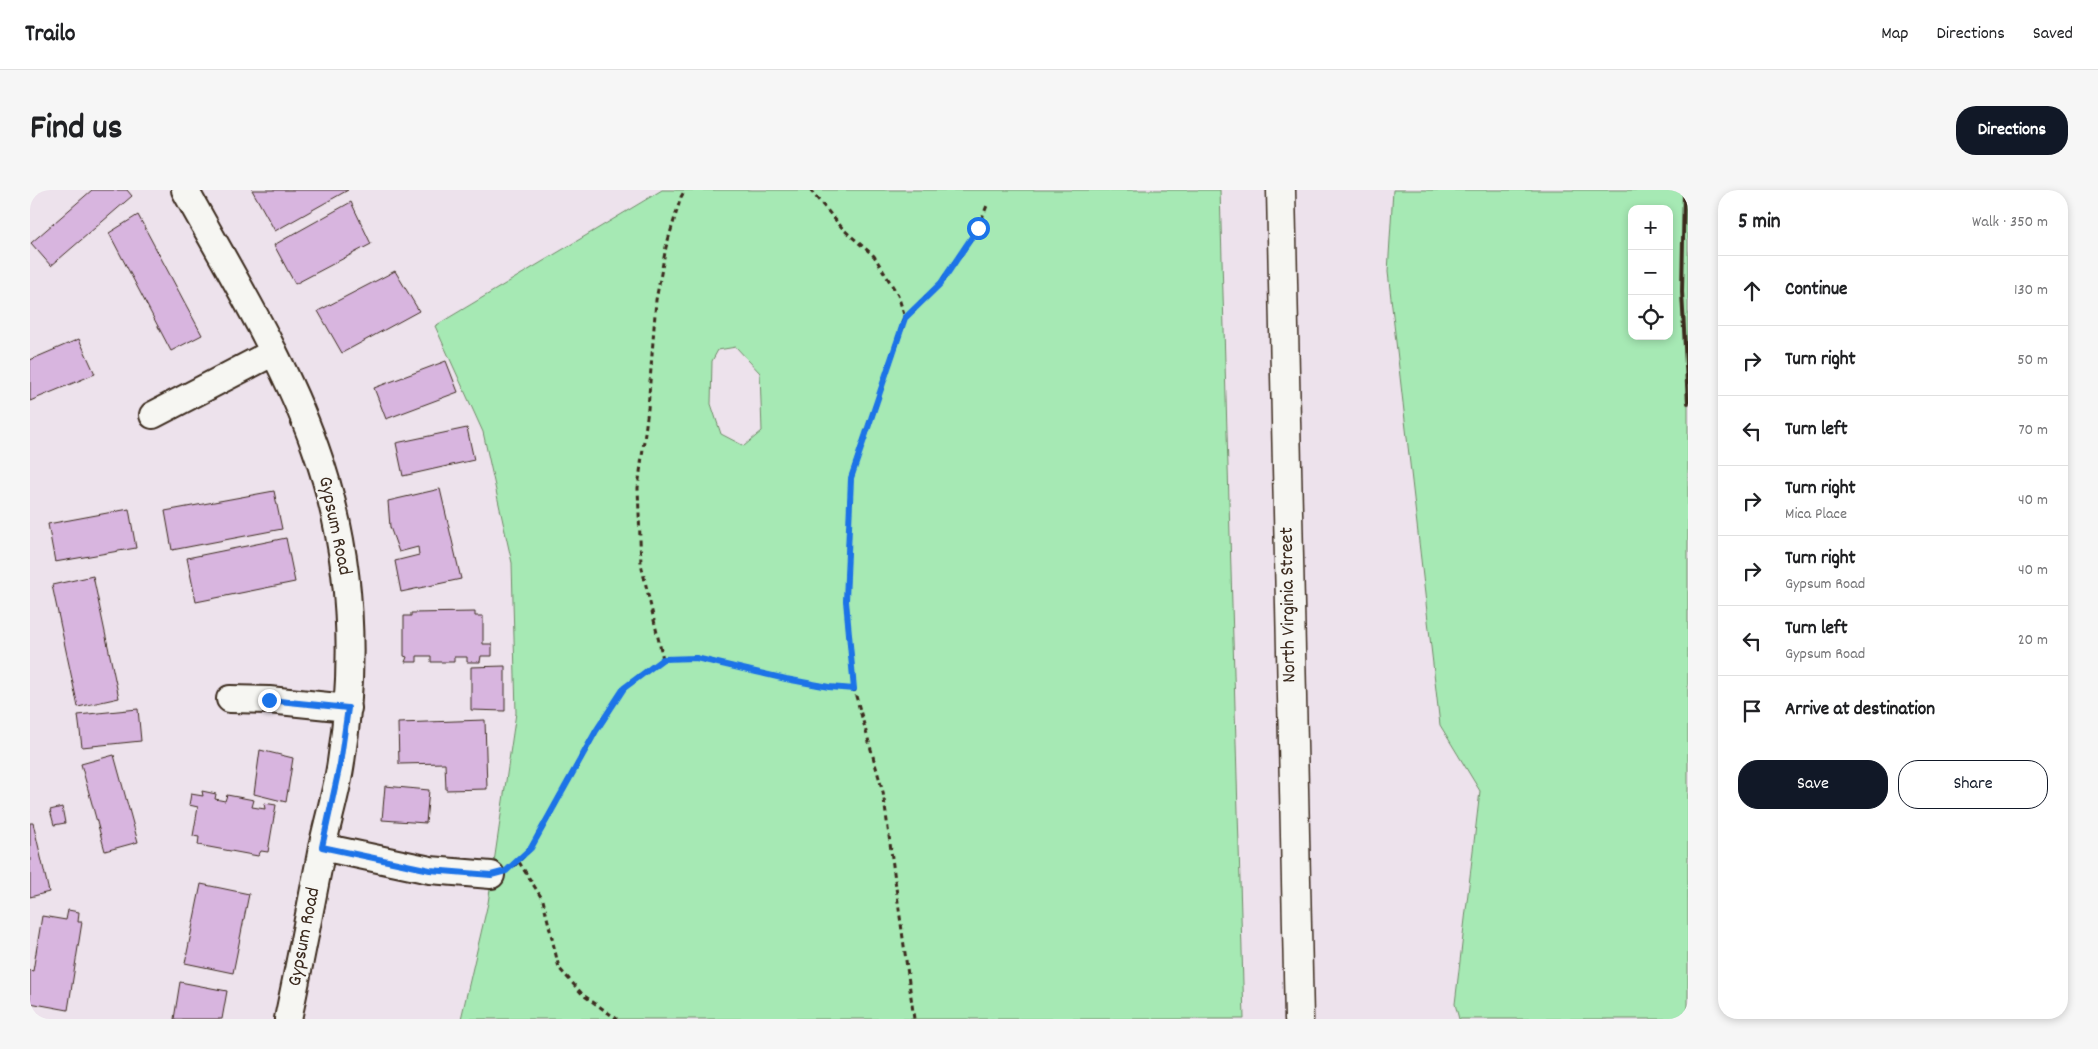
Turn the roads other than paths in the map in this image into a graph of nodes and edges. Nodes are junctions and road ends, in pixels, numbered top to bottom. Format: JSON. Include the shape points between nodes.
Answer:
{"nodes":[{"id":1,"x":185,"y":190,"type":"edge"},
{"id":2,"x":1281,"y":190,"type":"edge"},
{"id":3,"x":274,"y":352,"type":"junction"},
{"id":4,"x":153,"y":415,"type":"dead end"},
{"id":5,"x":230,"y":699,"type":"dead end"},
{"id":6,"x":348,"y":708,"type":"junction"},
{"id":7,"x":322,"y":847,"type":"junction"},
{"id":8,"x":491,"y":875,"type":"road end"},
{"id":9,"x":288,"y":1019,"type":"edge"},
{"id":10,"x":1300,"y":1019,"type":"edge"}],
"edges":[{"from":1,"to":3,"type":"street","name":"Gypsum Road"},
{"from":2,"to":10,"type":"main road","name":"North Virginia Street"},
{"from":3,"to":4,"type":"street"},
{"from":3,"to":6,"type":"street","name":"Gypsum Road","via":[[316,447],[336,518],[347,581],[350,644]]},
{"from":5,"to":6,"type":"street"},
{"from":6,"to":7,"type":"street","name":"Gypsum Road"},
{"from":7,"to":8,"type":"street","via":[[430,870]]},
{"from":7,"to":9,"type":"street","name":"Gypsum Road"}]}
